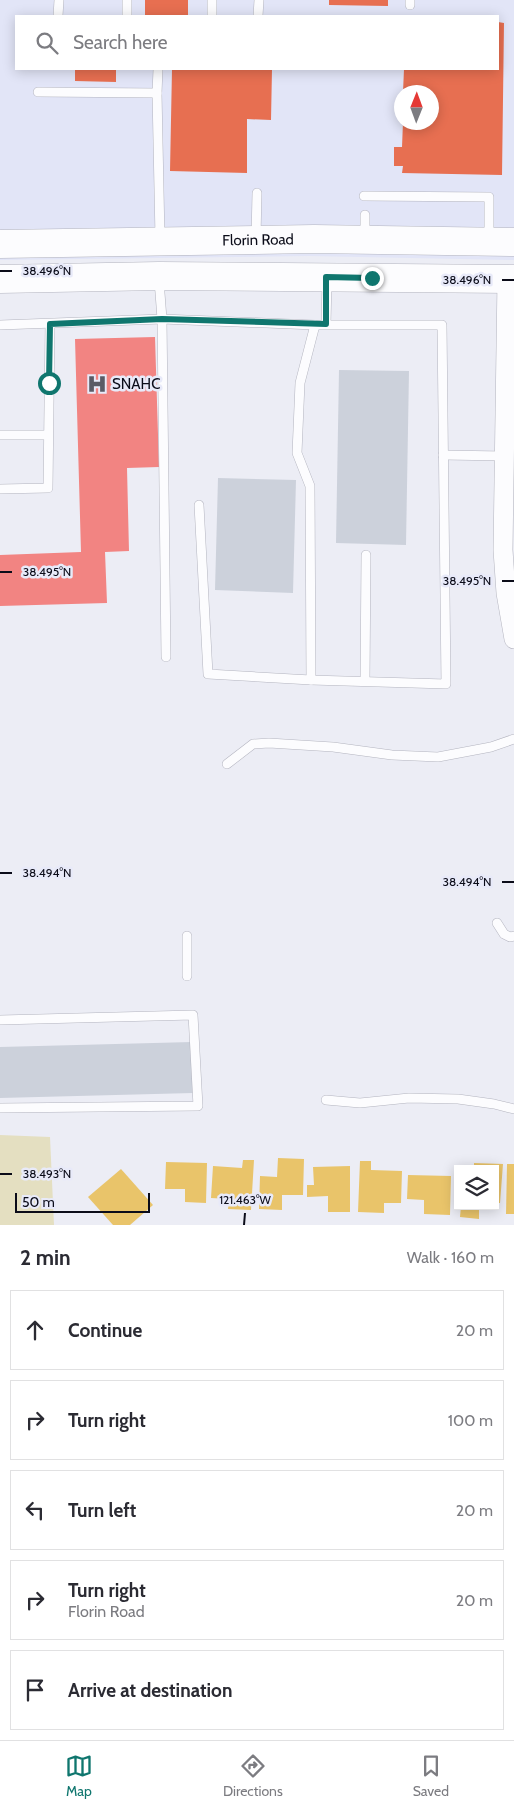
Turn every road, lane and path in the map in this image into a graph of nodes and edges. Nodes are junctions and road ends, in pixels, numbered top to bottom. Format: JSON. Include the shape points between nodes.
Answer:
{"nodes":[{"id":1,"x":59,"y":0,"type":"edge"},
{"id":2,"x":127,"y":0,"type":"edge"},
{"id":3,"x":212,"y":0,"type":"edge"},
{"id":4,"x":259,"y":0,"type":"edge"},
{"id":5,"x":58,"y":15,"type":"edge"},
{"id":6,"x":127,"y":15,"type":"edge"},
{"id":7,"x":212,"y":15,"type":"edge"},
{"id":8,"x":258,"y":15,"type":"edge"},
{"id":9,"x":158,"y":70,"type":"edge"},
{"id":10,"x":38,"y":92,"type":"dead end"},
{"id":11,"x":157,"y":93,"type":"junction"},
{"id":12,"x":257,"y":193,"type":"dead end"},
{"id":13,"x":364,"y":196,"type":"dead end"},
{"id":14,"x":160,"y":240,"type":"junction"},
{"id":15,"x":256,"y":240,"type":"junction"},
{"id":16,"x":502,"y":242,"type":"edge"},
{"id":17,"x":0,"y":244,"type":"edge"},
{"id":18,"x":159,"y":276,"type":"junction"},
{"id":19,"x":326,"y":277,"type":"junction"},
{"id":20,"x":512,"y":277,"type":"edge"},
{"id":21,"x":372,"y":278,"type":"junction"},
{"id":22,"x":0,"y":279,"type":"edge"},
{"id":23,"x":162,"y":319,"type":"junction"},
{"id":24,"x":50,"y":324,"type":"junction"},
{"id":25,"x":326,"y":324,"type":"junction"},
{"id":26,"x":0,"y":325,"type":"edge"},
{"id":27,"x":315,"y":325,"type":"junction"},
{"id":28,"x":0,"y":435,"type":"edge"},
{"id":29,"x":48,"y":435,"type":"junction"},
{"id":30,"x":443,"y":455,"type":"junction"},
{"id":31,"x":504,"y":456,"type":"junction"},
{"id":32,"x":0,"y":489,"type":"edge"},
{"id":33,"x":199,"y":505,"type":"dead end"},
{"id":34,"x":366,"y":555,"type":"dead end"},
{"id":35,"x":509,"y":574,"type":"edge"},
{"id":36,"x":512,"y":612,"type":"edge"},
{"id":37,"x":514,"y":639,"type":"edge"},
{"id":38,"x":166,"y":657,"type":"dead end"},
{"id":39,"x":312,"y":680,"type":"junction"},
{"id":40,"x":365,"y":681,"type":"junction"},
{"id":41,"x":514,"y":739,"type":"edge"},
{"id":42,"x":227,"y":764,"type":"dead end"},
{"id":43,"x":497,"y":923,"type":"dead end"},
{"id":44,"x":187,"y":936,"type":"dead end"},
{"id":45,"x":514,"y":936,"type":"edge"},
{"id":46,"x":187,"y":976,"type":"dead end"},
{"id":47,"x":0,"y":1020,"type":"edge"},
{"id":48,"x":326,"y":1100,"type":"dead end"},
{"id":49,"x":0,"y":1108,"type":"edge"},
{"id":50,"x":514,"y":1108,"type":"edge"}],
"edges":[{"from":1,"to":5,"type":"lane"},
{"from":2,"to":6,"type":"lane"},
{"from":3,"to":7,"type":"lane"},
{"from":4,"to":8,"type":"lane"},
{"from":9,"to":11,"type":"lane"},
{"from":10,"to":11,"type":"lane"},
{"from":11,"to":14,"type":"lane"},
{"from":12,"to":15,"type":"lane"},
{"from":13,"to":16,"type":"lane","via":[[488,198]]},
{"from":14,"to":15,"type":"main road","name":"Florin Road"},
{"from":14,"to":17,"type":"main road","name":"Florin Road"},
{"from":15,"to":16,"type":"main road","name":"Florin Road","via":[[365,228]]},
{"from":16,"to":21,"type":"main road","via":[[474,261],[388,264]]},
{"from":18,"to":19,"type":"main road"},
{"from":18,"to":22,"type":"main road"},
{"from":18,"to":23,"type":"lane"},
{"from":19,"to":21,"type":"main road"},
{"from":19,"to":25,"type":"lane"},
{"from":20,"to":21,"type":"main road"},
{"from":20,"to":31,"type":"street"},
{"from":23,"to":24,"type":"lane"},
{"from":23,"to":27,"type":"lane"},
{"from":23,"to":38,"type":"lane"},
{"from":24,"to":26,"type":"lane"},
{"from":24,"to":29,"type":"lane"},
{"from":25,"to":27,"type":"lane"},
{"from":25,"to":30,"type":"lane","via":[[442,326]]},
{"from":27,"to":39,"type":"lane","via":[[300,383],[297,453],[310,486]]},
{"from":28,"to":29,"type":"lane"},
{"from":29,"to":32,"type":"lane","via":[[48,488]]},
{"from":30,"to":31,"type":"lane"},
{"from":30,"to":40,"type":"lane","via":[[446,684]]},
{"from":31,"to":35,"type":"street","via":[[502,550]]},
{"from":33,"to":39,"type":"lane","via":[[208,674]]},
{"from":34,"to":40,"type":"lane"},
{"from":35,"to":36,"type":"street"},
{"from":36,"to":37,"type":"street"},
{"from":39,"to":40,"type":"lane"},
{"from":41,"to":42,"type":"lane","via":[[438,757],[333,747],[253,744]]},
{"from":43,"to":45,"type":"lane","via":[[504,934]]},
{"from":44,"to":46,"type":"lane"},
{"from":47,"to":49,"type":"lane","via":[[193,1015],[198,1106]]},
{"from":48,"to":50,"type":"lane","via":[[360,1103],[409,1098],[458,1099]]}]}
